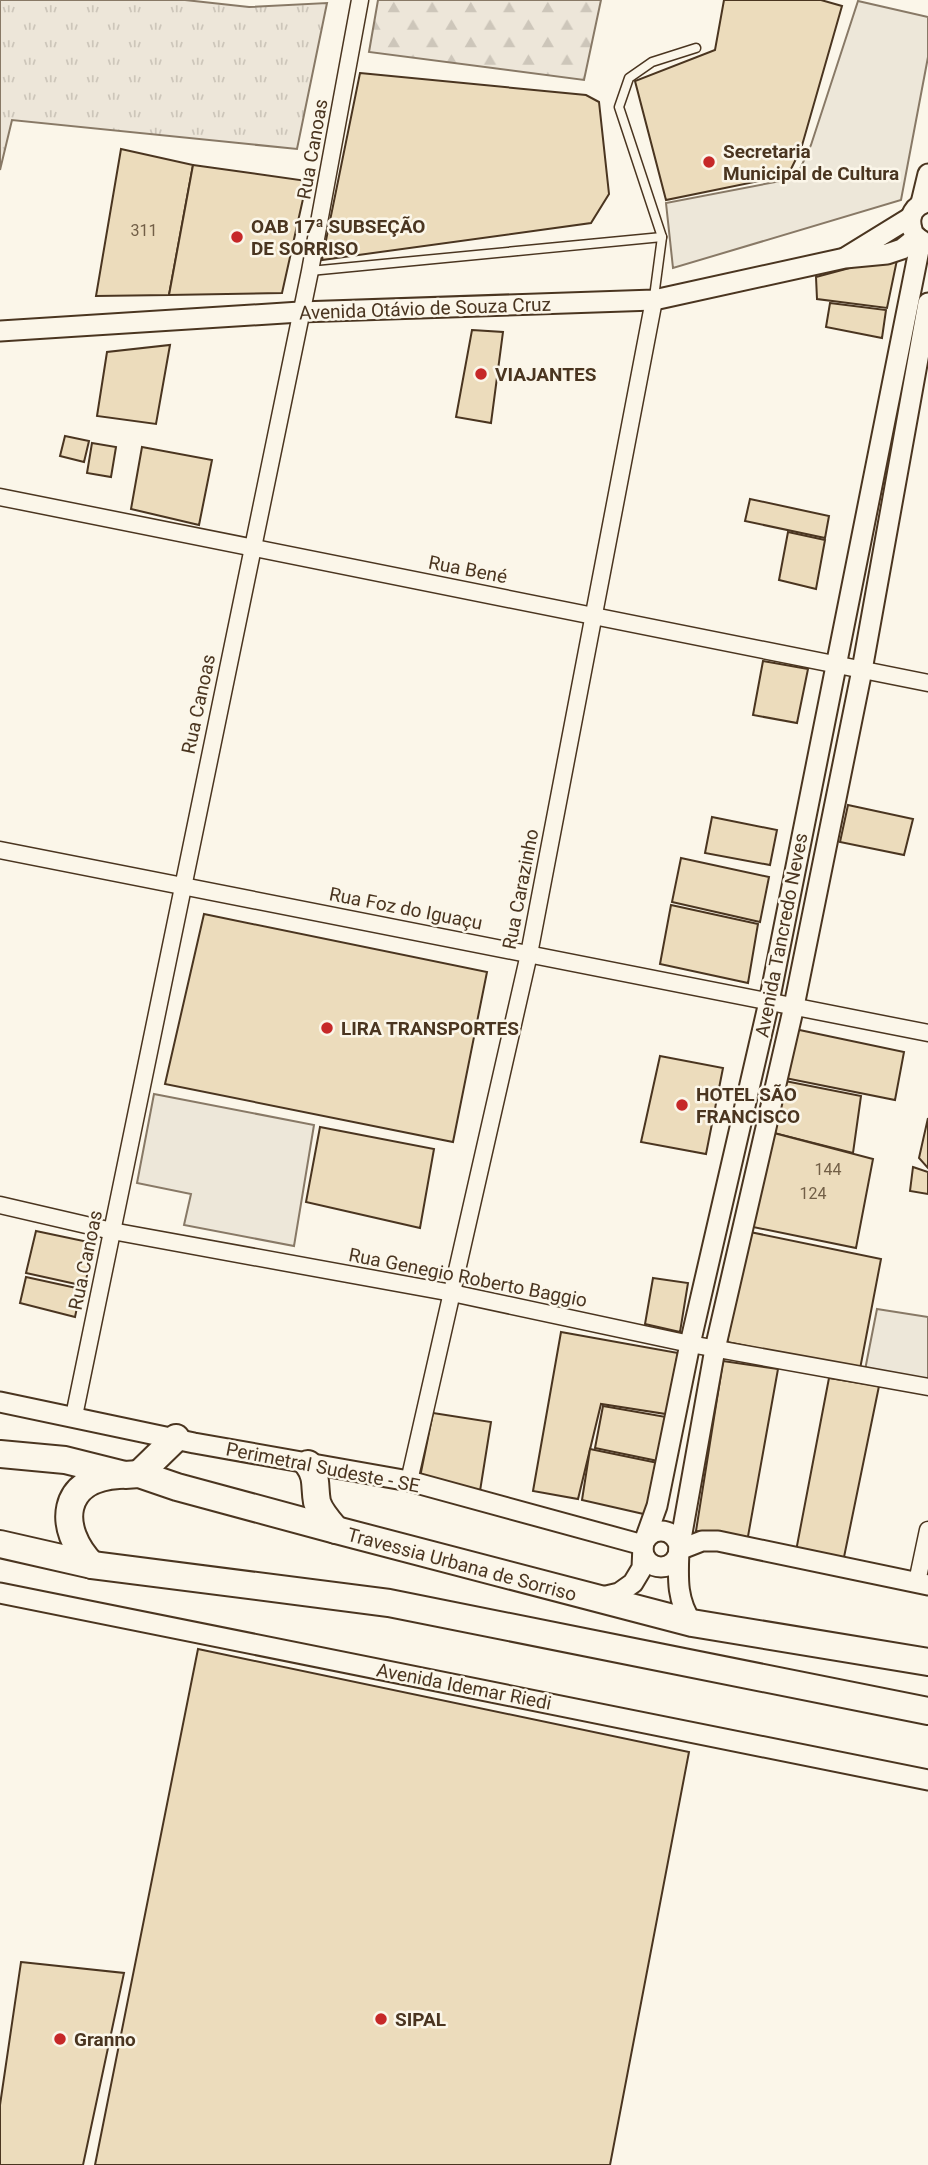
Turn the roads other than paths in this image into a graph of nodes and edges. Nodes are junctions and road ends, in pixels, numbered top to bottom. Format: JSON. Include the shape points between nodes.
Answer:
{"nodes":[{"id":1,"x":360,"y":0,"type":"edge"},
{"id":2,"x":695,"y":48,"type":"dead end"},
{"id":3,"x":928,"y":174,"type":"edge"},
{"id":4,"x":920,"y":207,"type":"edge"},
{"id":5,"x":662,"y":237,"type":"junction"},
{"id":6,"x":922,"y":240,"type":"edge"},
{"id":7,"x":845,"y":258,"type":"junction"},
{"id":8,"x":310,"y":271,"type":"junction"},
{"id":9,"x":654,"y":300,"type":"junction"},
{"id":10,"x":928,"y":303,"type":"edge"},
{"id":11,"x":300,"y":312,"type":"junction"},
{"id":12,"x":926,"y":326,"type":"edge"},
{"id":13,"x":0,"y":331,"type":"edge"},
{"id":14,"x":0,"y":497,"type":"edge"},
{"id":15,"x":252,"y":547,"type":"junction"},
{"id":16,"x":593,"y":615,"type":"junction"},
{"id":17,"x":835,"y":663,"type":"junction"},
{"id":18,"x":862,"y":670,"type":"junction"},
{"id":19,"x":928,"y":683,"type":"edge"},
{"id":20,"x":0,"y":850,"type":"edge"},
{"id":21,"x":181,"y":886,"type":"junction"},
{"id":22,"x":529,"y":954,"type":"junction"},
{"id":23,"x":769,"y":1002,"type":"junction"},
{"id":24,"x":794,"y":1006,"type":"junction"},
{"id":25,"x":928,"y":1033,"type":"edge"},
{"id":26,"x":0,"y":1205,"type":"edge"},
{"id":27,"x":112,"y":1231,"type":"junction"},
{"id":28,"x":452,"y":1293,"type":"junction"},
{"id":29,"x":690,"y":1344,"type":"junction"},
{"id":30,"x":715,"y":1349,"type":"junction"},
{"id":31,"x":928,"y":1387,"type":"edge"},
{"id":32,"x":0,"y":1402,"type":"edge"},
{"id":33,"x":74,"y":1416,"type":"junction"},
{"id":34,"x":176,"y":1438,"type":"junction"},
{"id":35,"x":0,"y":1454,"type":"edge"},
{"id":36,"x":308,"y":1464,"type":"junction"},
{"id":37,"x":132,"y":1474,"type":"junction"},
{"id":38,"x":409,"y":1482,"type":"junction"},
{"id":39,"x":336,"y":1530,"type":"junction"},
{"id":40,"x":928,"y":1530,"type":"edge"},
{"id":41,"x":0,"y":1544,"type":"edge"},
{"id":42,"x":643,"y":1545,"type":"junction"},
{"id":43,"x":679,"y":1550,"type":"junction"},
{"id":44,"x":92,"y":1565,"type":"junction"},
{"id":45,"x":923,"y":1583,"type":"edge"},
{"id":46,"x":0,"y":1592,"type":"edge"},
{"id":47,"x":594,"y":1599,"type":"junction"},
{"id":48,"x":692,"y":1623,"type":"junction"},
{"id":49,"x":928,"y":1662,"type":"edge"},
{"id":50,"x":928,"y":1711,"type":"edge"},
{"id":51,"x":928,"y":1780,"type":"edge"}],
"edges":[{"from":1,"to":8,"type":"street","name":"Rua Canoas"},
{"from":2,"to":5,"type":"lane","via":[[652,62],[629,78],[619,107]]},
{"from":3,"to":4,"type":"street"},
{"from":4,"to":6,"type":"street","via":[[912,231]]},
{"from":4,"to":7,"type":"street","name":"Avenida Otávio de Souza Cruz"},
{"from":5,"to":8,"type":"lane"},
{"from":5,"to":9,"type":"lane"},
{"from":6,"to":7,"type":"street","name":"Avenida Otávio de Souza Cruz","via":[[887,254]]},
{"from":6,"to":17,"type":"street","name":"Avenida Tancredo Neves"},
{"from":7,"to":9,"type":"street","name":"Avenida Otávio de Souza Cruz"},
{"from":8,"to":11,"type":"street","name":"Rua Canoas"},
{"from":9,"to":11,"type":"street","name":"Avenida Otávio de Souza Cruz"},
{"from":9,"to":16,"type":"street","name":"Rua Carazinho"},
{"from":10,"to":12,"type":"street","name":"Avenida Tancredo Neves"},
{"from":11,"to":13,"type":"street","name":"Avenida Otávio de Souza Cruz"},
{"from":11,"to":15,"type":"street","name":"Rua Canoas"},
{"from":12,"to":18,"type":"street","name":"Avenida Tancredo Neves"},
{"from":14,"to":15,"type":"street","name":"Rua Bené"},
{"from":15,"to":16,"type":"street","name":"Rua Bené"},
{"from":15,"to":21,"type":"street","name":"Rua Canoas"},
{"from":16,"to":17,"type":"street","name":"Rua Bené"},
{"from":16,"to":22,"type":"street","name":"Rua Carazinho"},
{"from":17,"to":18,"type":"street","name":"Rua Bené"},
{"from":17,"to":23,"type":"street","name":"Avenida Tancredo Neves"},
{"from":18,"to":19,"type":"street","name":"Rua Bené"},
{"from":18,"to":24,"type":"street","name":"Avenida Tancredo Neves"},
{"from":20,"to":21,"type":"street","name":"Rua Foz do Iguaçu"},
{"from":21,"to":22,"type":"street","name":"Rua Foz do Iguaçu"},
{"from":21,"to":27,"type":"street","name":"Rua Canoas"},
{"from":22,"to":23,"type":"street","name":"Rua Foz do Iguaçu"},
{"from":22,"to":28,"type":"street","name":"Rua Carazinho"},
{"from":23,"to":24,"type":"street","name":"Rua Foz do Iguaçu"},
{"from":23,"to":29,"type":"street","name":"Avenida Tancredo Neves"},
{"from":24,"to":25,"type":"street","name":"Rua Foz do Iguaçu"},
{"from":24,"to":30,"type":"street","name":"Avenida Tancredo Neves"},
{"from":26,"to":27,"type":"street","name":"Rua Genegio Roberto Baggio"},
{"from":27,"to":28,"type":"street","name":"Rua Genegio Roberto Baggio"},
{"from":27,"to":33,"type":"street","name":"Rua Canoas"},
{"from":28,"to":29,"type":"street","name":"Rua Genegio Roberto Baggio"},
{"from":28,"to":38,"type":"street","name":"Rua Carazinho"},
{"from":29,"to":30,"type":"street","name":"Rua Genegio Roberto Baggio"},
{"from":29,"to":42,"type":"street","name":"Avenida Tancredo Neves","via":[[657,1506]]},
{"from":30,"to":31,"type":"street","name":"Rua Genegio Roberto Baggio"},
{"from":30,"to":43,"type":"street","name":"Avenida Tancredo Neves"},
{"from":32,"to":33,"type":"street","name":"Perimetral Sudeste - SE"},
{"from":33,"to":34,"type":"street","name":"Perimetral Sudeste - SE"},
{"from":34,"to":36,"type":"street","name":"Perimetral Sudeste - SE"},
{"from":34,"to":37,"type":"highway"},
{"from":35,"to":37,"type":"highway","name":"Travessia Urbana de Sorriso","via":[[65,1460]]},
{"from":36,"to":38,"type":"street","name":"Perimetral Sudeste - SE"},
{"from":36,"to":39,"type":"highway","via":[[316,1476],[321,1511]]},
{"from":37,"to":39,"type":"highway","name":"Travessia Urbana de Sorriso"},
{"from":37,"to":44,"type":"highway","via":[[102,1476],[82,1487],[70,1506],[68,1529],[77,1550]]},
{"from":38,"to":42,"type":"street","name":"Perimetral Sudeste - SE"},
{"from":39,"to":47,"type":"highway","name":"Travessia Urbana de Sorriso"},
{"from":40,"to":45,"type":"street"},
{"from":41,"to":44,"type":"highway"},
{"from":42,"to":43,"type":"street","via":[[650,1535],[661,1531],[672,1534]]},
{"from":42,"to":43,"type":"street","via":[[648,1561],[659,1567],[670,1565]]},
{"from":42,"to":47,"type":"street","name":"Avenida Tancredo Neves","via":[[642,1568],[633,1583],[619,1593]]},
{"from":43,"to":45,"type":"street","via":[[702,1541],[718,1541]]},
{"from":43,"to":48,"type":"street","name":"Avenida Tancredo Neves","via":[[681,1606]]},
{"from":44,"to":50,"type":"highway","via":[[389,1603]]},
{"from":46,"to":51,"type":"street","name":"Avenida Idemar Riedi"},
{"from":47,"to":48,"type":"highway","name":"Travessia Urbana de Sorriso"},
{"from":48,"to":49,"type":"highway","name":"Travessia Urbana de Sorriso"}]}
